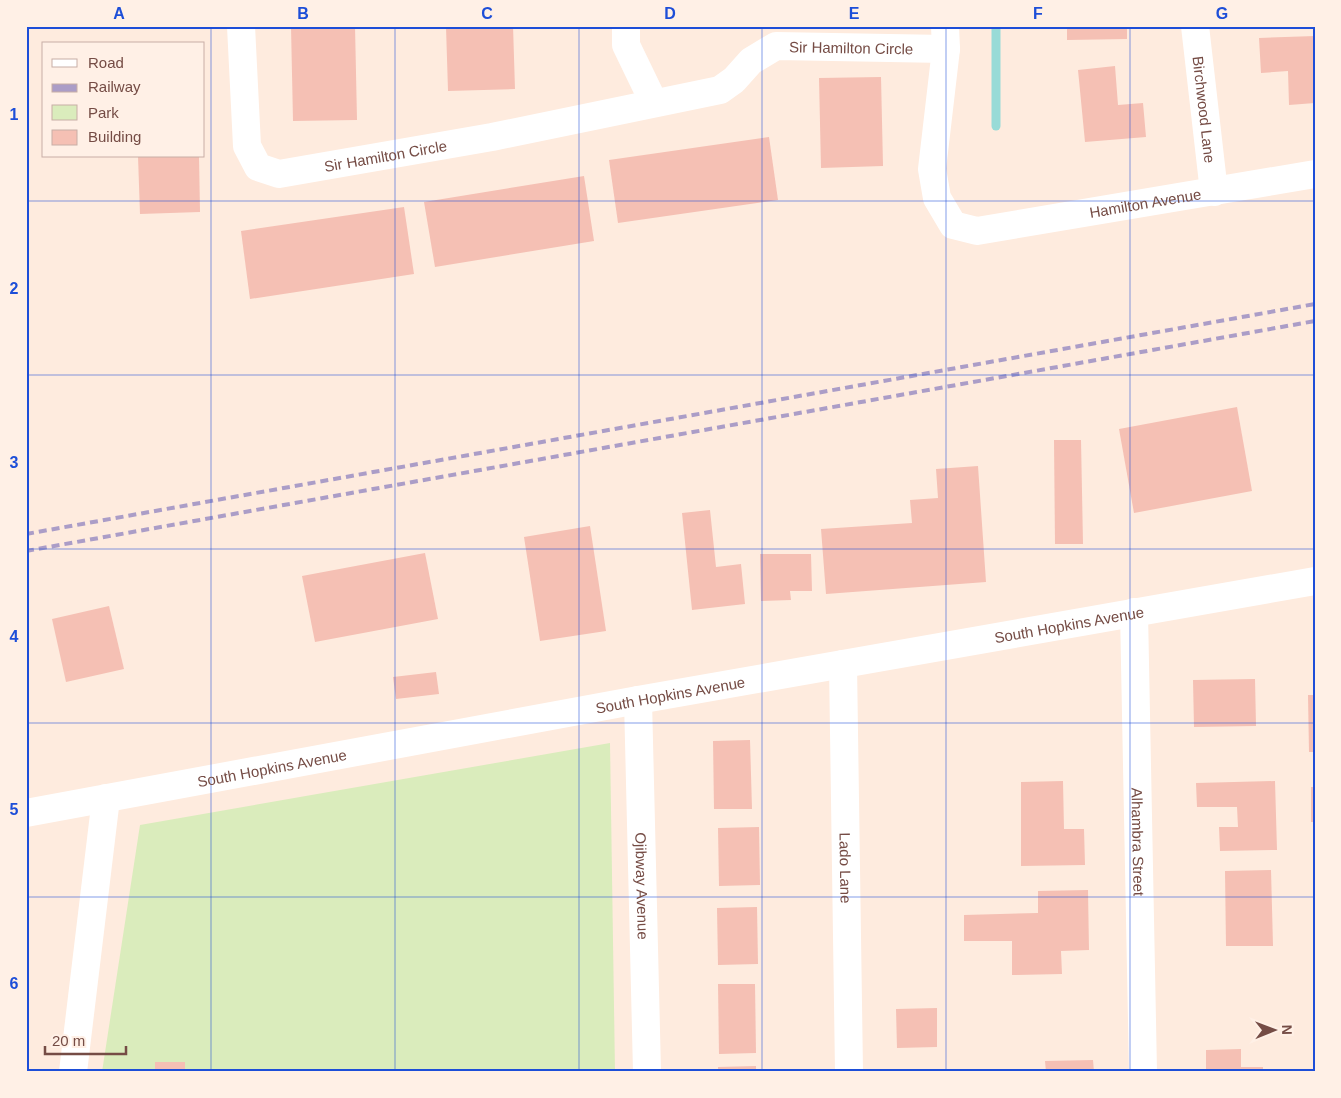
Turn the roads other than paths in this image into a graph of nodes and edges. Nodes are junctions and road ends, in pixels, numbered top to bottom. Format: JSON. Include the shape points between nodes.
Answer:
{"nodes":[{"id":1,"x":241,"y":26,"type":"edge"},
{"id":2,"x":626,"y":26,"type":"edge"},
{"id":3,"x":1195,"y":26,"type":"edge"},
{"id":4,"x":946,"y":38,"type":"edge"},
{"id":5,"x":654,"y":103,"type":"junction"},
{"id":6,"x":1315,"y":174,"type":"edge"},
{"id":7,"x":1214,"y":192,"type":"junction"},
{"id":8,"x":976,"y":231,"type":"joint"},
{"id":9,"x":1315,"y":581,"type":"edge"},
{"id":10,"x":1134,"y":612,"type":"junction"},
{"id":11,"x":843,"y":664,"type":"junction"},
{"id":12,"x":638,"y":700,"type":"junction"},
{"id":13,"x":106,"y":798,"type":"junction"},
{"id":14,"x":26,"y":813,"type":"edge"},
{"id":15,"x":72,"y":1072,"type":"edge"},
{"id":16,"x":647,"y":1072,"type":"edge"},
{"id":17,"x":849,"y":1072,"type":"edge"},
{"id":18,"x":1143,"y":1072,"type":"edge"}],
"edges":[{"from":1,"to":5,"type":"street","name":"Sir Hamilton Circle","via":[[247,146],[258,167],[279,174],[492,137]]},
{"from":2,"to":5,"type":"street","via":[[626,45]]},
{"from":3,"to":7,"type":"street","name":"Birchwood Lane"},
{"from":4,"to":5,"type":"street","name":"Sir Hamilton Circle","via":[[776,46],[751,61],[720,90]]},
{"from":4,"to":8,"type":"street","name":"Sir Hamilton Circle","via":[[932,169],[937,198],[953,225]]},
{"from":6,"to":7,"type":"street","name":"Hamilton Avenue"},
{"from":7,"to":8,"type":"street","name":"Hamilton Avenue"},
{"from":9,"to":10,"type":"street","name":"South Hopkins Avenue"},
{"from":10,"to":11,"type":"street","name":"South Hopkins Avenue"},
{"from":10,"to":18,"type":"street","name":"Alhambra Street"},
{"from":11,"to":12,"type":"street","name":"South Hopkins Avenue"},
{"from":11,"to":17,"type":"street","name":"Lado Lane"},
{"from":12,"to":13,"type":"street","name":"South Hopkins Avenue"},
{"from":12,"to":16,"type":"street","name":"Ojibway Avenue"},
{"from":13,"to":14,"type":"street","name":"South Hopkins Avenue"},
{"from":13,"to":15,"type":"street"}]}
